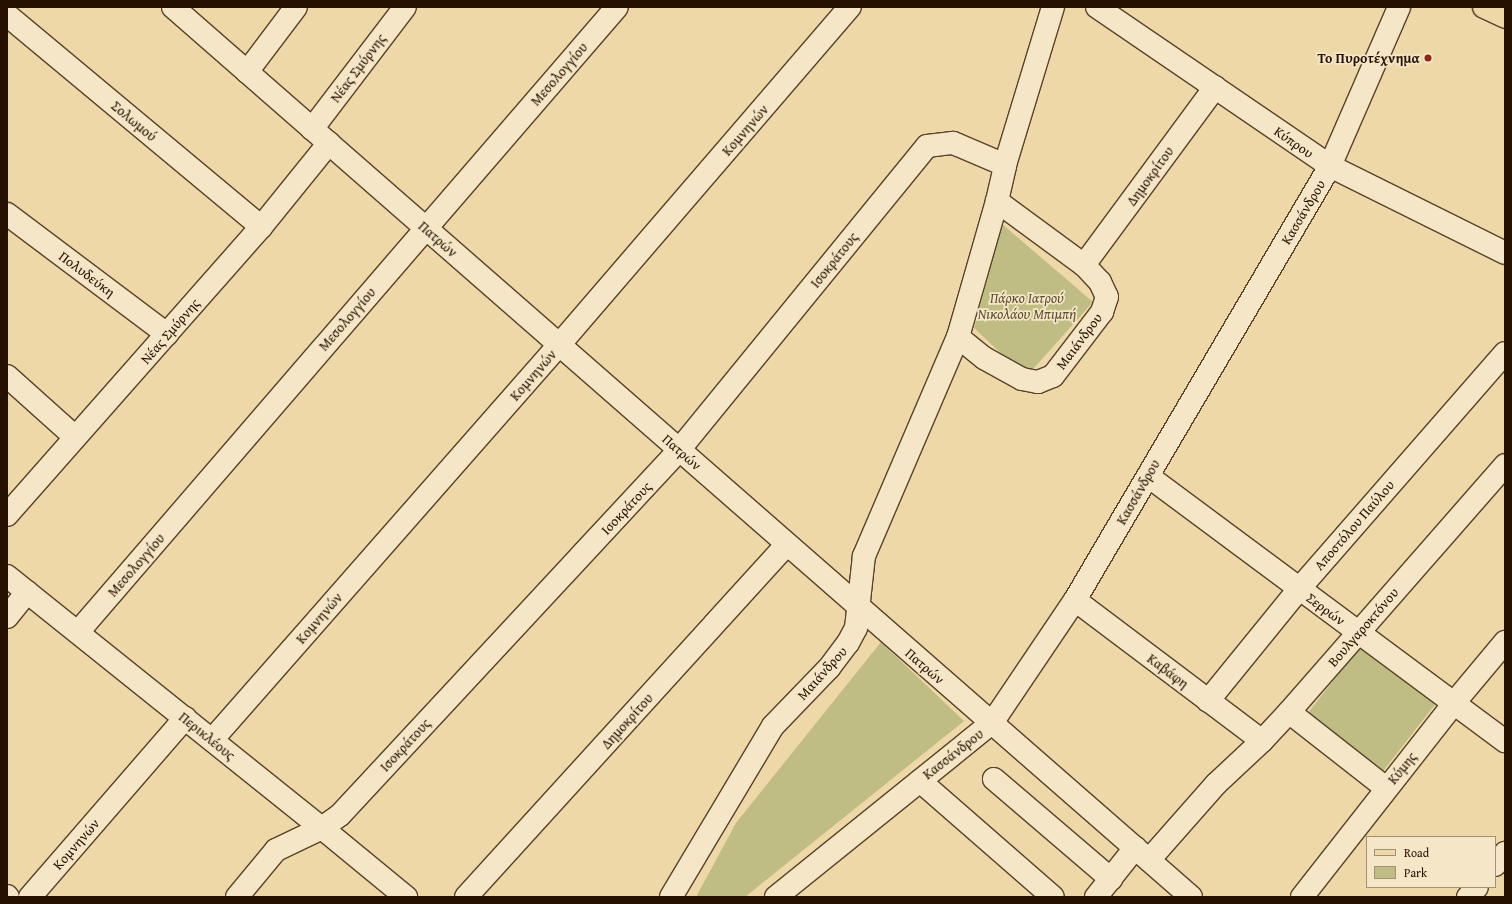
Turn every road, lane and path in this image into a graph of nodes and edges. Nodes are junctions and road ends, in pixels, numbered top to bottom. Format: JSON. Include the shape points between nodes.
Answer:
{"nodes":[{"id":1,"x":173,"y":7,"type":"edge"},
{"id":2,"x":296,"y":7,"type":"edge"},
{"id":3,"x":405,"y":7,"type":"edge"},
{"id":4,"x":617,"y":7,"type":"edge"},
{"id":5,"x":850,"y":7,"type":"edge"},
{"id":6,"x":1053,"y":7,"type":"edge"},
{"id":7,"x":1097,"y":7,"type":"edge"},
{"id":8,"x":1399,"y":7,"type":"edge"},
{"id":9,"x":1484,"y":7,"type":"edge"},
{"id":10,"x":7,"y":15,"type":"edge"},
{"id":11,"x":1505,"y":17,"type":"edge"},
{"id":12,"x":247,"y":72,"type":"junction"},
{"id":13,"x":1215,"y":87,"type":"junction"},
{"id":14,"x":312,"y":129,"type":"junction"},
{"id":15,"x":328,"y":143,"type":"junction"},
{"id":16,"x":1005,"y":165,"type":"junction"},
{"id":17,"x":1330,"y":166,"type":"junction"},
{"id":18,"x":997,"y":201,"type":"junction"},
{"id":19,"x":7,"y":214,"type":"edge"},
{"id":20,"x":261,"y":227,"type":"junction"},
{"id":21,"x":425,"y":228,"type":"junction"},
{"id":22,"x":1505,"y":253,"type":"edge"},
{"id":23,"x":1084,"y":265,"type":"junction"},
{"id":24,"x":167,"y":334,"type":"junction"},
{"id":25,"x":958,"y":337,"type":"junction"},
{"id":26,"x":559,"y":345,"type":"junction"},
{"id":27,"x":1505,"y":353,"type":"edge"},
{"id":28,"x":7,"y":376,"type":"edge"},
{"id":29,"x":75,"y":437,"type":"junction"},
{"id":30,"x":679,"y":450,"type":"junction"},
{"id":31,"x":1505,"y":465,"type":"edge"},
{"id":32,"x":1148,"y":476,"type":"junction"},
{"id":33,"x":7,"y":515,"type":"edge"},
{"id":34,"x":787,"y":544,"type":"junction"},
{"id":35,"x":7,"y":576,"type":"edge"},
{"id":36,"x":1298,"y":589,"type":"junction"},
{"id":37,"x":27,"y":592,"type":"junction"},
{"id":38,"x":1075,"y":600,"type":"junction"},
{"id":39,"x":859,"y":605,"type":"junction"},
{"id":40,"x":7,"y":617,"type":"edge"},
{"id":41,"x":78,"y":632,"type":"junction"},
{"id":42,"x":1359,"y":632,"type":"junction"},
{"id":43,"x":1505,"y":642,"type":"edge"},
{"id":44,"x":1208,"y":701,"type":"junction"},
{"id":45,"x":1454,"y":703,"type":"junction"},
{"id":46,"x":1289,"y":712,"type":"junction"},
{"id":47,"x":185,"y":718,"type":"junction"},
{"id":48,"x":992,"y":723,"type":"junction"},
{"id":49,"x":212,"y":740,"type":"junction"},
{"id":50,"x":1262,"y":741,"type":"junction"},
{"id":51,"x":1505,"y":741,"type":"edge"},
{"id":52,"x":994,"y":779,"type":"dead end"},
{"id":53,"x":920,"y":781,"type":"junction"},
{"id":54,"x":1386,"y":788,"type":"junction"},
{"id":55,"x":322,"y":828,"type":"junction"},
{"id":56,"x":1505,"y":853,"type":"edge"},
{"id":57,"x":1142,"y":854,"type":"junction"},
{"id":58,"x":1496,"y":864,"type":"edge"},
{"id":59,"x":1111,"y":879,"type":"junction"},
{"id":60,"x":1476,"y":888,"type":"edge"},
{"id":61,"x":30,"y":897,"type":"edge"},
{"id":62,"x":237,"y":897,"type":"edge"},
{"id":63,"x":406,"y":897,"type":"edge"},
{"id":64,"x":466,"y":897,"type":"edge"},
{"id":65,"x":671,"y":897,"type":"edge"},
{"id":66,"x":776,"y":897,"type":"edge"},
{"id":67,"x":1053,"y":897,"type":"edge"},
{"id":68,"x":1096,"y":897,"type":"edge"},
{"id":69,"x":1191,"y":897,"type":"edge"},
{"id":70,"x":1302,"y":897,"type":"edge"},
{"id":71,"x":1468,"y":897,"type":"edge"}],
"edges":[{"from":1,"to":12,"type":"street","name":"Πατρών"},
{"from":2,"to":12,"type":"street"},
{"from":3,"to":14,"type":"street","name":"Νέας Σμύρνης"},
{"from":4,"to":21,"type":"street","name":"Μεσολογγίου"},
{"from":5,"to":26,"type":"street","name":"Κομνηνών"},
{"from":6,"to":16,"type":"street","name":"Μαιάνδρου"},
{"from":7,"to":13,"type":"street","name":"Κύπρου"},
{"from":8,"to":17,"type":"street","name":"Κασσάνδρου"},
{"from":9,"to":11,"type":"main road"},
{"from":10,"to":20,"type":"street","name":"Σολωμού"},
{"from":12,"to":14,"type":"street","name":"Πατρών"},
{"from":13,"to":17,"type":"street","name":"Κύπρου"},
{"from":13,"to":23,"type":"street","name":"Δημοκρίτου"},
{"from":14,"to":15,"type":"street","name":"Πατρών"},
{"from":15,"to":20,"type":"street","name":"Νέας Σμύρνης"},
{"from":15,"to":21,"type":"street","name":"Πατρών"},
{"from":16,"to":18,"type":"street","name":"Μαιάνδρου"},
{"from":16,"to":30,"type":"street","name":"Ισοκράτους","via":[[958,144],[927,146]]},
{"from":17,"to":22,"type":"street","name":"Κύπρου"},
{"from":17,"to":32,"type":"street","name":"Κασσάνδρου"},
{"from":18,"to":23,"type":"street","name":"Μαιάνδρου"},
{"from":18,"to":25,"type":"street","name":"Μαιάνδρου"},
{"from":19,"to":24,"type":"street","name":"Πολυδεύκη"},
{"from":20,"to":24,"type":"street","name":"Νέας Σμύρνης"},
{"from":21,"to":26,"type":"street","name":"Πατρών"},
{"from":21,"to":41,"type":"street","name":"Μεσολογγίου"},
{"from":23,"to":25,"type":"street","name":"Μαιάνδρου","via":[[1100,282],[1107,297],[1102,312],[1053,376],[1038,382],[1022,379],[984,358]]},
{"from":24,"to":29,"type":"street","name":"Νέας Σμύρνης"},
{"from":25,"to":39,"type":"street","name":"Μαιάνδρου","via":[[864,556]]},
{"from":26,"to":30,"type":"street","name":"Πατρών"},
{"from":26,"to":49,"type":"street","name":"Κομνηνών"},
{"from":27,"to":36,"type":"street","name":"Αποστόλου Παύλου"},
{"from":28,"to":29,"type":"street"},
{"from":29,"to":33,"type":"street","name":"Νέας Σμύρνης"},
{"from":30,"to":34,"type":"street","name":"Πατρών"},
{"from":30,"to":55,"type":"street","name":"Ισοκράτους","via":[[340,814]]},
{"from":31,"to":42,"type":"street","name":"Βουλγαροκτόνου"},
{"from":32,"to":36,"type":"street","name":"Σερρών"},
{"from":32,"to":38,"type":"street","name":"Κασσάνδρου"},
{"from":34,"to":39,"type":"street","name":"Πατρών"},
{"from":34,"to":64,"type":"street","name":"Δημοκρίτου"},
{"from":35,"to":37,"type":"street","name":"Περικλέους"},
{"from":36,"to":42,"type":"street","name":"Σερρών"},
{"from":36,"to":44,"type":"street","name":"Αποστόλου Παύλου"},
{"from":37,"to":40,"type":"street"},
{"from":37,"to":41,"type":"street","name":"Περικλέους"},
{"from":38,"to":44,"type":"street","name":"Καβάφη"},
{"from":38,"to":48,"type":"street","name":"Κασσάνδρου"},
{"from":39,"to":48,"type":"street","name":"Πατρών","via":[[870,618]]},
{"from":39,"to":65,"type":"street","name":"Μαιάνδρου","via":[[856,628],[848,643],[829,668],[773,726]]},
{"from":41,"to":47,"type":"street","name":"Περικλέους"},
{"from":42,"to":45,"type":"street","name":"Σερρών"},
{"from":42,"to":46,"type":"street","name":"Βουλγαροκτόνου"},
{"from":43,"to":45,"type":"street","name":"Κύμης"},
{"from":44,"to":50,"type":"street","name":"Καβάφη"},
{"from":45,"to":51,"type":"street","name":"Σερρών"},
{"from":45,"to":54,"type":"street","name":"Κύμης"},
{"from":46,"to":50,"type":"street","name":"Βουλγαροκτόνου"},
{"from":46,"to":54,"type":"street"},
{"from":47,"to":49,"type":"street","name":"Περικλέους"},
{"from":47,"to":61,"type":"street","name":"Κομνηνών"},
{"from":48,"to":53,"type":"street","name":"Κασσάνδρου"},
{"from":48,"to":57,"type":"street","name":"Πατρών"},
{"from":49,"to":55,"type":"street","name":"Περικλέους"},
{"from":50,"to":57,"type":"street","name":"Βουλγαροκτόνου"},
{"from":52,"to":59,"type":"street"},
{"from":53,"to":66,"type":"street","name":"Κασσάνδρου"},
{"from":53,"to":67,"type":"street"},
{"from":54,"to":70,"type":"street","name":"Κύμης"},
{"from":55,"to":62,"type":"street","name":"Ισοκράτους","via":[[276,850]]},
{"from":55,"to":63,"type":"street","name":"Περικλέους"},
{"from":56,"to":58,"type":"street"},
{"from":57,"to":59,"type":"street","name":"Βουλγαροκτόνου"},
{"from":57,"to":69,"type":"street","name":"Πατρών"},
{"from":59,"to":68,"type":"street","name":"Βουλγαροκτόνου"},
{"from":60,"to":71,"type":"street"}]}
